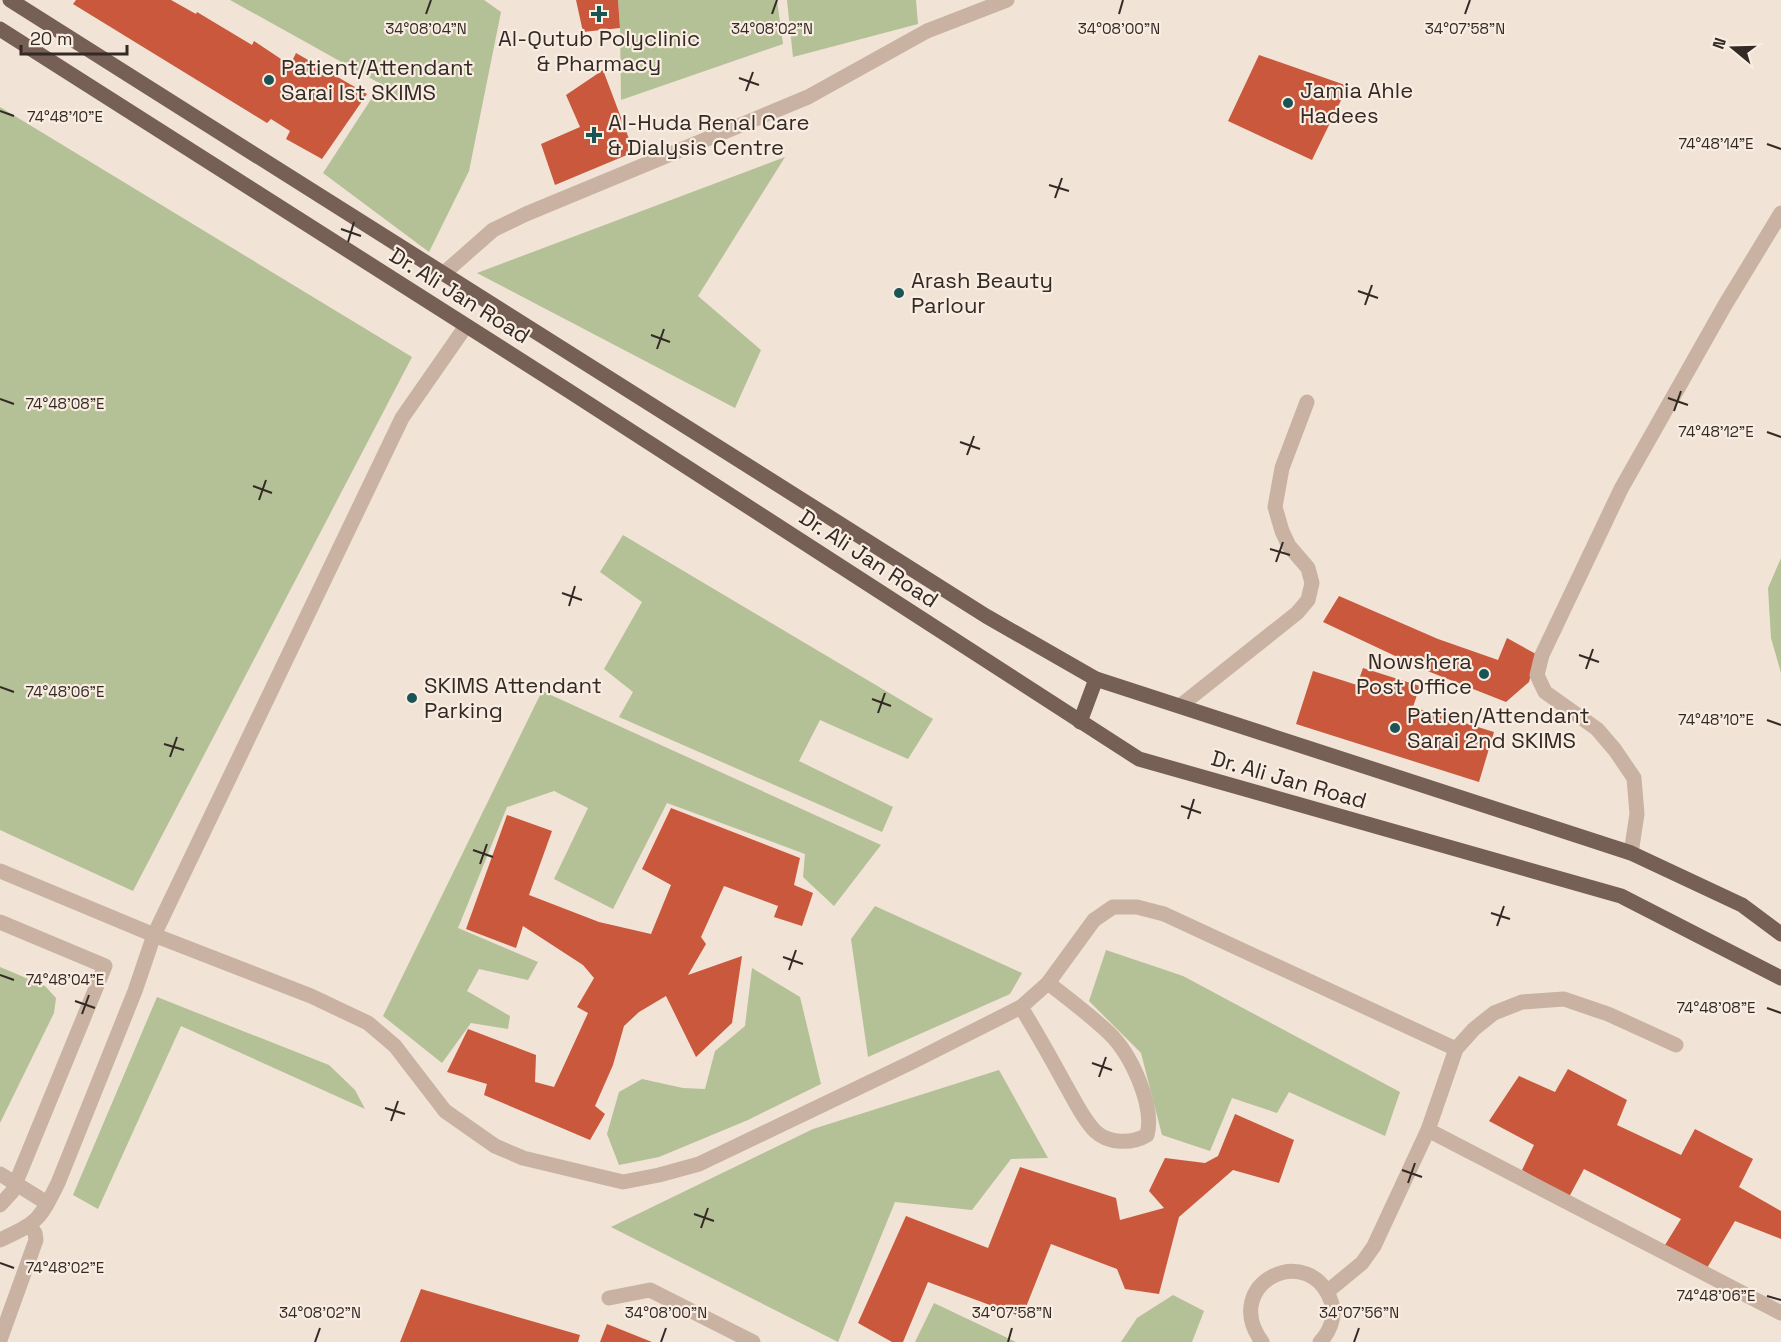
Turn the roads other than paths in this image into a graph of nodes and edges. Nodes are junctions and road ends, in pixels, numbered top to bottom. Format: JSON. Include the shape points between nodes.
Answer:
{"nodes":[{"id":1,"x":10,"y":0,"type":"edge"},
{"id":2,"x":1007,"y":0,"type":"edge"},
{"id":3,"x":0,"y":29,"type":"edge"},
{"id":4,"x":1781,"y":213,"type":"edge"},
{"id":5,"x":443,"y":274,"type":"junction"},
{"id":6,"x":466,"y":326,"type":"junction"},
{"id":7,"x":1308,"y":402,"type":"dead end"},
{"id":8,"x":1096,"y":679,"type":"junction"},
{"id":9,"x":1180,"y":706,"type":"junction"},
{"id":10,"x":1080,"y":722,"type":"junction"},
{"id":11,"x":1631,"y":853,"type":"junction"},
{"id":12,"x":0,"y":871,"type":"edge"},
{"id":13,"x":0,"y":922,"type":"edge"},
{"id":14,"x":154,"y":934,"type":"junction"},
{"id":15,"x":1781,"y":934,"type":"edge"},
{"id":16,"x":1781,"y":978,"type":"edge"},
{"id":17,"x":1048,"y":983,"type":"junction"},
{"id":18,"x":1021,"y":1007,"type":"junction"},
{"id":19,"x":1676,"y":1046,"type":"dead end"},
{"id":20,"x":1456,"y":1048,"type":"junction"},
{"id":21,"x":1428,"y":1130,"type":"junction"},
{"id":22,"x":0,"y":1174,"type":"edge"},
{"id":23,"x":16,"y":1184,"type":"junction"},
{"id":24,"x":47,"y":1203,"type":"junction"},
{"id":25,"x":0,"y":1205,"type":"edge"},
{"id":26,"x":30,"y":1226,"type":"junction"},
{"id":27,"x":0,"y":1240,"type":"edge"},
{"id":28,"x":1328,"y":1291,"type":"junction"},
{"id":29,"x":609,"y":1298,"type":"dead end"},
{"id":30,"x":1781,"y":1313,"type":"edge"},
{"id":31,"x":0,"y":1340,"type":"edge"},
{"id":32,"x":753,"y":1342,"type":"edge"},
{"id":33,"x":1262,"y":1342,"type":"edge"},
{"id":34,"x":1320,"y":1342,"type":"edge"}],
"edges":[{"from":1,"to":5,"type":"main road","name":"Dr. Ali Jan Road"},
{"from":2,"to":5,"type":"street","via":[[927,31],[808,97],[526,214],[494,230]]},
{"from":3,"to":6,"type":"main road","name":"Dr. Ali Jan Road"},
{"from":4,"to":11,"type":"street","via":[[1621,489],[1542,655],[1537,675],[1545,692],[1597,729],[1634,778],[1637,814]]},
{"from":5,"to":8,"type":"main road","name":"Dr. Ali Jan Road","via":[[986,616]]},
{"from":6,"to":10,"type":"main road","name":"Dr. Ali Jan Road"},
{"from":6,"to":14,"type":"street","via":[[402,418]]},
{"from":7,"to":9,"type":"street","via":[[1282,468],[1275,507],[1288,546],[1308,568],[1312,583],[1308,600]]},
{"from":8,"to":9,"type":"main road","name":"Dr. Ali Jan Road"},
{"from":8,"to":10,"type":"main road"},
{"from":9,"to":11,"type":"main road","name":"Dr. Ali Jan Road"},
{"from":10,"to":16,"type":"main road","name":"Dr. Ali Jan Road","via":[[1139,759],[1621,896]]},
{"from":11,"to":15,"type":"main road","name":"Dr. Ali Jan Road","via":[[1742,905]]},
{"from":12,"to":14,"type":"street"},
{"from":13,"to":23,"type":"street","via":[[105,966]]},
{"from":14,"to":18,"type":"street","via":[[311,996],[368,1023],[395,1046],[445,1111],[495,1146],[522,1158],[623,1182],[699,1164]]},
{"from":14,"to":24,"type":"street","via":[[135,991]]},
{"from":17,"to":18,"type":"street"},
{"from":17,"to":18,"type":"street","via":[[1111,1035],[1140,1079],[1150,1125],[1147,1135],[1123,1142],[1096,1132]]},
{"from":17,"to":20,"type":"street","via":[[1094,920],[1113,907],[1137,907],[1164,914]]},
{"from":19,"to":20,"type":"street","via":[[1608,1014],[1563,999],[1522,1002],[1494,1013]]},
{"from":20,"to":21,"type":"street"},
{"from":21,"to":28,"type":"street","via":[[1374,1246],[1362,1263]]},
{"from":21,"to":30,"type":"street"},
{"from":22,"to":23,"type":"street"},
{"from":23,"to":24,"type":"street"},
{"from":23,"to":25,"type":"street"},
{"from":24,"to":26,"type":"street","via":[[42,1215]]},
{"from":26,"to":27,"type":"street"},
{"from":26,"to":31,"type":"street","via":[[36,1240]]},
{"from":28,"to":33,"type":"street","via":[[1316,1278],[1301,1271],[1284,1271],[1269,1277],[1250,1304],[1254,1331]]},
{"from":28,"to":34,"type":"street","via":[[1333,1308],[1331,1325]]},
{"from":29,"to":32,"type":"street","via":[[650,1290]]}]}
